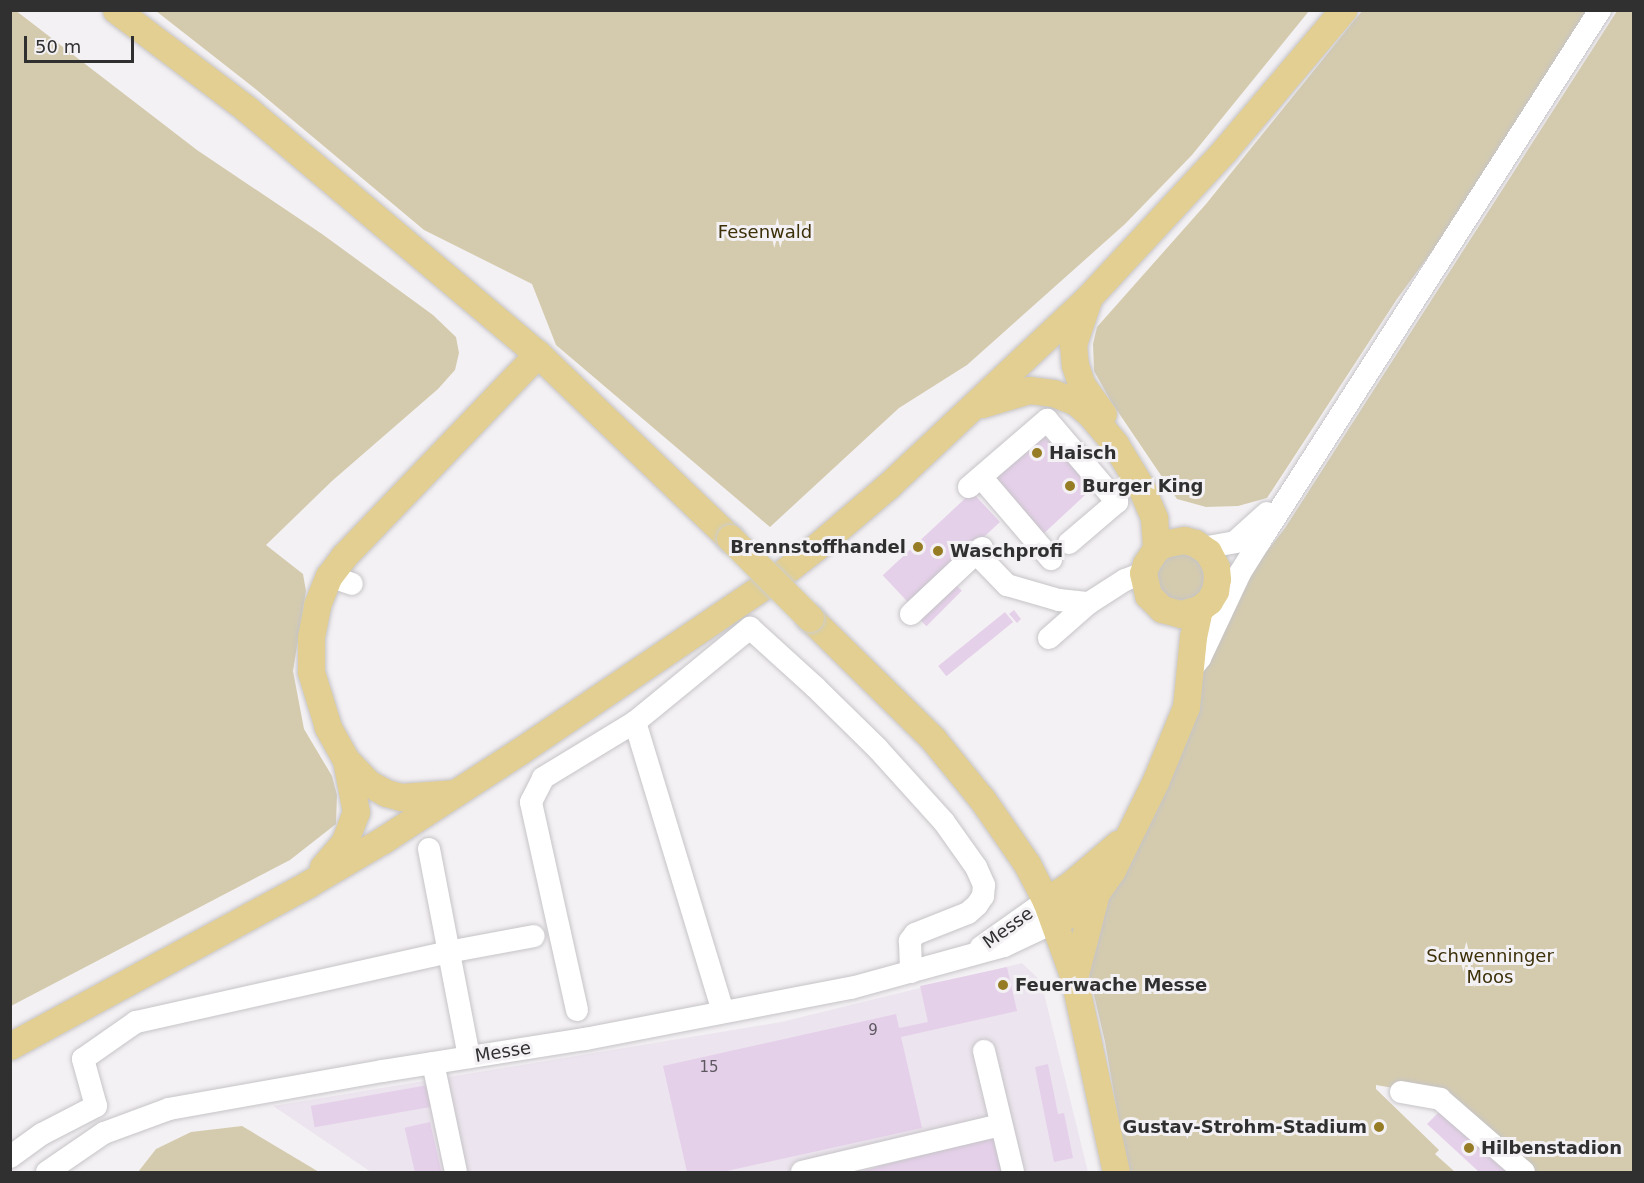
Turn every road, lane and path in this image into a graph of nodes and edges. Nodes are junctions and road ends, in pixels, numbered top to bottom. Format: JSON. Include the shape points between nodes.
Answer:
{"nodes":[{"id":1,"x":116,"y":10,"type":"edge"},
{"id":2,"x":1343,"y":10,"type":"edge"},
{"id":3,"x":1600,"y":10,"type":"edge"},
{"id":4,"x":1088,"y":298,"type":"junction"},
{"id":5,"x":538,"y":354,"type":"junction"},
{"id":6,"x":975,"y":406,"type":"junction"},
{"id":7,"x":1308,"y":467,"type":"junction"},
{"id":8,"x":1260,"y":542,"type":"junction"},
{"id":9,"x":1069,"y":543,"type":"dead end"},
{"id":10,"x":1193,"y":544,"type":"junction"},
{"id":11,"x":1051,"y":559,"type":"dead end"},
{"id":12,"x":1149,"y":572,"type":"junction"},
{"id":13,"x":1218,"y":579,"type":"junction"},
{"id":14,"x":1097,"y":599,"type":"junction"},
{"id":15,"x":1199,"y":609,"type":"junction"},
{"id":16,"x":1172,"y":613,"type":"junction"},
{"id":17,"x":911,"y":614,"type":"dead end"},
{"id":18,"x":1049,"y":638,"type":"dead end"},
{"id":19,"x":1192,"y":668,"type":"junction"},
{"id":20,"x":635,"y":723,"type":"junction"},
{"id":21,"x":1172,"y":736,"type":"junction"},
{"id":22,"x":346,"y":760,"type":"junction"},
{"id":23,"x":459,"y":792,"type":"junction"},
{"id":24,"x":1128,"y":836,"type":"junction"},
{"id":25,"x":429,"y":849,"type":"dead end"},
{"id":26,"x":308,"y":884,"type":"junction"},
{"id":27,"x":1096,"y":893,"type":"junction"},
{"id":28,"x":1050,"y":911,"type":"junction"},
{"id":29,"x":534,"y":936,"type":"dead end"},
{"id":30,"x":448,"y":952,"type":"junction"},
{"id":31,"x":911,"y":972,"type":"junction"},
{"id":32,"x":1074,"y":978,"type":"junction"},
{"id":33,"x":577,"y":1010,"type":"dead end"},
{"id":34,"x":723,"y":1011,"type":"junction"},
{"id":35,"x":10,"y":1046,"type":"edge"},
{"id":36,"x":984,"y":1051,"type":"dead end"},
{"id":37,"x":469,"y":1057,"type":"junction"},
{"id":38,"x":433,"y":1063,"type":"junction"},
{"id":39,"x":1401,"y":1092,"type":"dead end"},
{"id":40,"x":1001,"y":1125,"type":"junction"},
{"id":41,"x":10,"y":1157,"type":"edge"},
{"id":42,"x":47,"y":1173,"type":"edge"},
{"id":43,"x":456,"y":1173,"type":"edge"},
{"id":44,"x":802,"y":1173,"type":"edge"},
{"id":45,"x":1013,"y":1173,"type":"edge"},
{"id":46,"x":1116,"y":1173,"type":"edge"},
{"id":47,"x":1524,"y":1173,"type":"edge"}],
"edges":[{"from":1,"to":5,"type":"main road","via":[[248,110]]},
{"from":2,"to":4,"type":"main road","via":[[1224,151]]},
{"from":3,"to":7,"type":"street"},
{"from":4,"to":6,"type":"main road"},
{"from":4,"to":10,"type":"main road","via":[[1073,344],[1081,384],[1132,452],[1172,526]]},
{"from":5,"to":22,"type":"main road","via":[[344,556],[341,580],[317,605],[311,637],[312,672],[328,727]]},
{"from":5,"to":28,"type":"main road","bridge":true,"via":[[940,747],[1027,864]]},
{"from":6,"to":12,"type":"main road","via":[[1029,390],[1053,393],[1076,402],[1091,415],[1142,487],[1154,518]]},
{"from":6,"to":23,"type":"main road","via":[[889,485],[780,575]]},
{"from":7,"to":8,"type":"street"},
{"from":7,"to":10,"type":"street","via":[[1245,534],[1224,546]]},
{"from":8,"to":13,"type":"street"},
{"from":8,"to":19,"type":"street"},
{"from":9,"to":11,"type":"street","via":[[1117,502],[1047,420],[975,482]]},
{"from":10,"to":12,"type":"main road","via":[[1174,541]]},
{"from":10,"to":13,"type":"main road","via":[[1212,557]]},
{"from":12,"to":14,"type":"street","via":[[1125,580]]},
{"from":12,"to":16,"type":"main road","via":[[1154,603]]},
{"from":13,"to":15,"type":"main road","via":[[1212,596]]},
{"from":14,"to":17,"type":"street","via":[[1059,600],[1007,585],[979,551]]},
{"from":14,"to":18,"type":"street"},
{"from":15,"to":16,"type":"main road"},
{"from":15,"to":19,"type":"main road"},
{"from":16,"to":21,"type":"main road","via":[[1177,638]]},
{"from":19,"to":21,"type":"main road","via":[[1186,707]]},
{"from":20,"to":31,"type":"street","via":[[750,628],[808,680],[944,822],[984,885],[983,896],[968,914],[915,934],[910,942]]},
{"from":20,"to":33,"type":"street","via":[[543,778],[531,802]]},
{"from":20,"to":34,"type":"street"},
{"from":21,"to":24,"type":"main road","via":[[1156,780]]},
{"from":22,"to":23,"type":"main road","via":[[368,783],[386,793],[401,797]]},
{"from":22,"to":26,"type":"main road","via":[[356,801],[353,823],[344,843]]},
{"from":23,"to":26,"type":"main road"},
{"from":24,"to":27,"type":"main road"},
{"from":24,"to":28,"type":"main road","via":[[1071,884]]},
{"from":25,"to":30,"type":"street"},
{"from":26,"to":35,"type":"main road"},
{"from":27,"to":28,"type":"main road","via":[[1077,910]]},
{"from":27,"to":32,"type":"main road"},
{"from":28,"to":31,"type":"street","name":"Messe","via":[[1004,946]]},
{"from":28,"to":32,"type":"main road"},
{"from":29,"to":30,"type":"street"},
{"from":30,"to":37,"type":"street"},
{"from":30,"to":41,"type":"street","via":[[136,1022],[83,1059],[96,1106],[42,1134]]},
{"from":31,"to":34,"type":"street","name":"Messe"},
{"from":32,"to":46,"type":"main road"},
{"from":34,"to":37,"type":"street","name":"Messe"},
{"from":36,"to":40,"type":"street"},
{"from":37,"to":38,"type":"street","name":"Messe"},
{"from":38,"to":42,"type":"street","name":"Messe","via":[[169,1109],[104,1133]]},
{"from":38,"to":43,"type":"street"},
{"from":39,"to":47,"type":"street","via":[[1440,1099]]},
{"from":40,"to":44,"type":"street"},
{"from":40,"to":45,"type":"street"}]}
